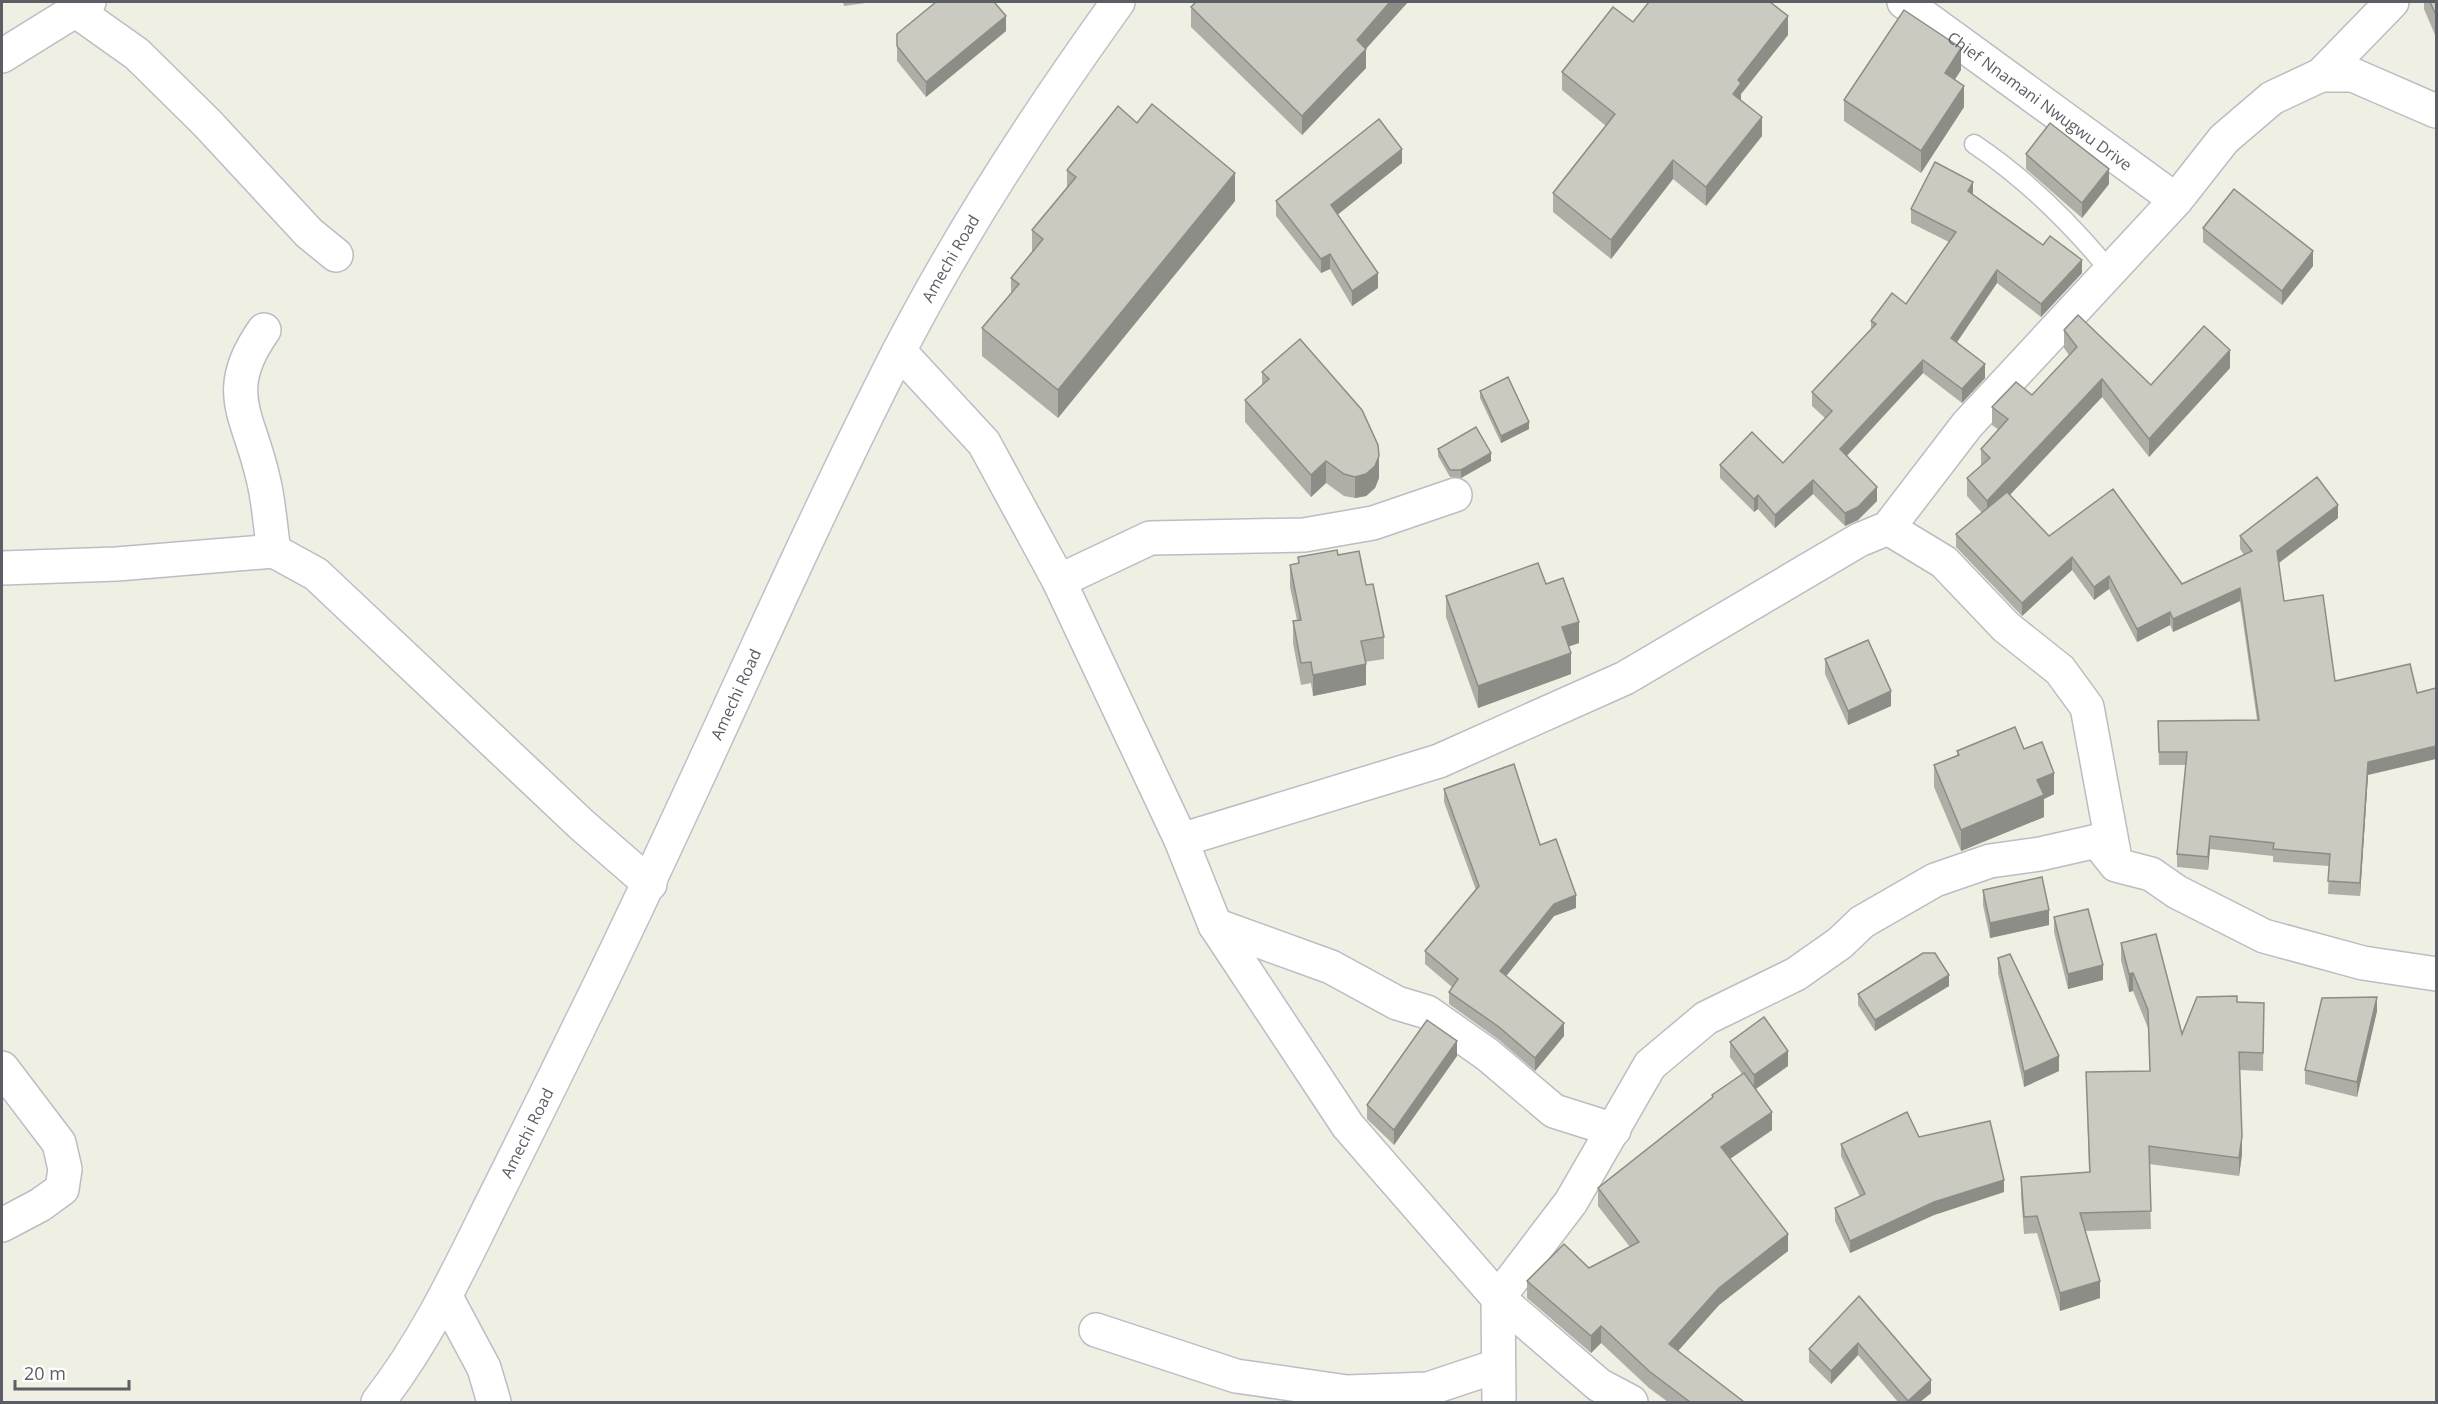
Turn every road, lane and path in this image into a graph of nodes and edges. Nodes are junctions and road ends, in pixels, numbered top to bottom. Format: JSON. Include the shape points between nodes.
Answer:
{"nodes":[{"id":1,"x":1118,"y":2,"type":"edge"},
{"id":2,"x":1904,"y":2,"type":"edge"},
{"id":3,"x":2392,"y":2,"type":"edge"},
{"id":4,"x":82,"y":6,"type":"edge"},
{"id":5,"x":2,"y":56,"type":"edge"},
{"id":6,"x":2321,"y":75,"type":"junction"},
{"id":7,"x":2436,"y":111,"type":"edge"},
{"id":8,"x":1974,"y":144,"type":"dead end"},
{"id":9,"x":2176,"y":200,"type":"junction"},
{"id":10,"x":336,"y":255,"type":"dead end"},
{"id":11,"x":2110,"y":271,"type":"junction"},
{"id":12,"x":264,"y":330,"type":"dead end"},
{"id":13,"x":899,"y":351,"type":"junction"},
{"id":14,"x":1455,"y":495,"type":"dead end"},
{"id":15,"x":1888,"y":528,"type":"junction"},
{"id":16,"x":274,"y":551,"type":"junction"},
{"id":17,"x":2,"y":568,"type":"edge"},
{"id":18,"x":1059,"y":581,"type":"junction"},
{"id":19,"x":1181,"y":840,"type":"junction"},
{"id":20,"x":2116,"y":865,"type":"junction"},
{"id":21,"x":650,"y":884,"type":"junction"},
{"id":22,"x":1215,"y":925,"type":"junction"},
{"id":23,"x":2436,"y":974,"type":"edge"},
{"id":24,"x":2,"y":1068,"type":"edge"},
{"id":25,"x":1614,"y":1130,"type":"junction"},
{"id":26,"x":2,"y":1224,"type":"edge"},
{"id":27,"x":446,"y":1297,"type":"junction"},
{"id":28,"x":1498,"y":1298,"type":"junction"},
{"id":29,"x":1096,"y":1330,"type":"dead end"},
{"id":30,"x":1497,"y":1366,"type":"junction"},
{"id":31,"x":378,"y":1402,"type":"edge"},
{"id":32,"x":494,"y":1402,"type":"edge"},
{"id":33,"x":1498,"y":1402,"type":"edge"},
{"id":34,"x":1631,"y":1402,"type":"edge"}],
"edges":[{"from":1,"to":13,"type":"street","name":"Amechi Road","via":[[962,239]]},
{"from":2,"to":9,"type":"street","name":"Chief Nnamani Nwugwu Drive"},
{"from":3,"to":6,"type":"street"},
{"from":4,"to":5,"type":"street"},
{"from":4,"to":10,"type":"street","via":[[137,54],[309,233]]},
{"from":6,"to":7,"type":"street","via":[[2353,75]]},
{"from":6,"to":9,"type":"street","via":[[2272,98],[2223,139]]},
{"from":8,"to":11,"type":"lane","via":[[2014,171]]},
{"from":9,"to":11,"type":"street"},
{"from":11,"to":15,"type":"street","via":[[1967,425]]},
{"from":12,"to":16,"type":"street","via":[[248,352],[241,385],[246,429],[263,477]]},
{"from":13,"to":18,"type":"street","via":[[984,442]]},
{"from":13,"to":21,"type":"street","name":"Amechi Road","via":[[737,686]]},
{"from":14,"to":18,"type":"street","via":[[1373,523],[1304,535],[1150,538]]},
{"from":15,"to":19,"type":"street","via":[[1859,540],[1625,678],[1439,761]]},
{"from":15,"to":20,"type":"street","via":[[1944,562],[2006,627],[2060,670],[2087,707]]},
{"from":16,"to":17,"type":"street","via":[[117,564]]},
{"from":16,"to":21,"type":"street","via":[[316,574],[582,825]]},
{"from":18,"to":19,"type":"street"},
{"from":19,"to":22,"type":"street"},
{"from":20,"to":23,"type":"street","via":[[2151,874],[2177,892],[2264,936],[2363,963]]},
{"from":20,"to":25,"type":"street","via":[[2097,841],[1990,861],[1935,880],[1862,922],[1796,974],[1706,1018],[1650,1065]]},
{"from":21,"to":27,"type":"street","name":"Amechi Road"},
{"from":22,"to":25,"type":"street","via":[[1331,967],[1397,1003],[1427,1012],[1488,1054],[1554,1111]]},
{"from":22,"to":28,"type":"street","via":[[1348,1126]]},
{"from":24,"to":26,"type":"street","via":[[59,1143],[65,1170],[62,1189]]},
{"from":25,"to":28,"type":"street","via":[[1605,1139],[1571,1202]]},
{"from":27,"to":31,"type":"street","name":"Amechi Road","via":[[399,1376]]},
{"from":27,"to":32,"type":"street","via":[[484,1368]]},
{"from":28,"to":30,"type":"street"},
{"from":28,"to":34,"type":"street","via":[[1599,1385]]},
{"from":29,"to":30,"type":"street","via":[[1236,1376],[1347,1392],[1428,1389]]},
{"from":30,"to":33,"type":"street"}]}
